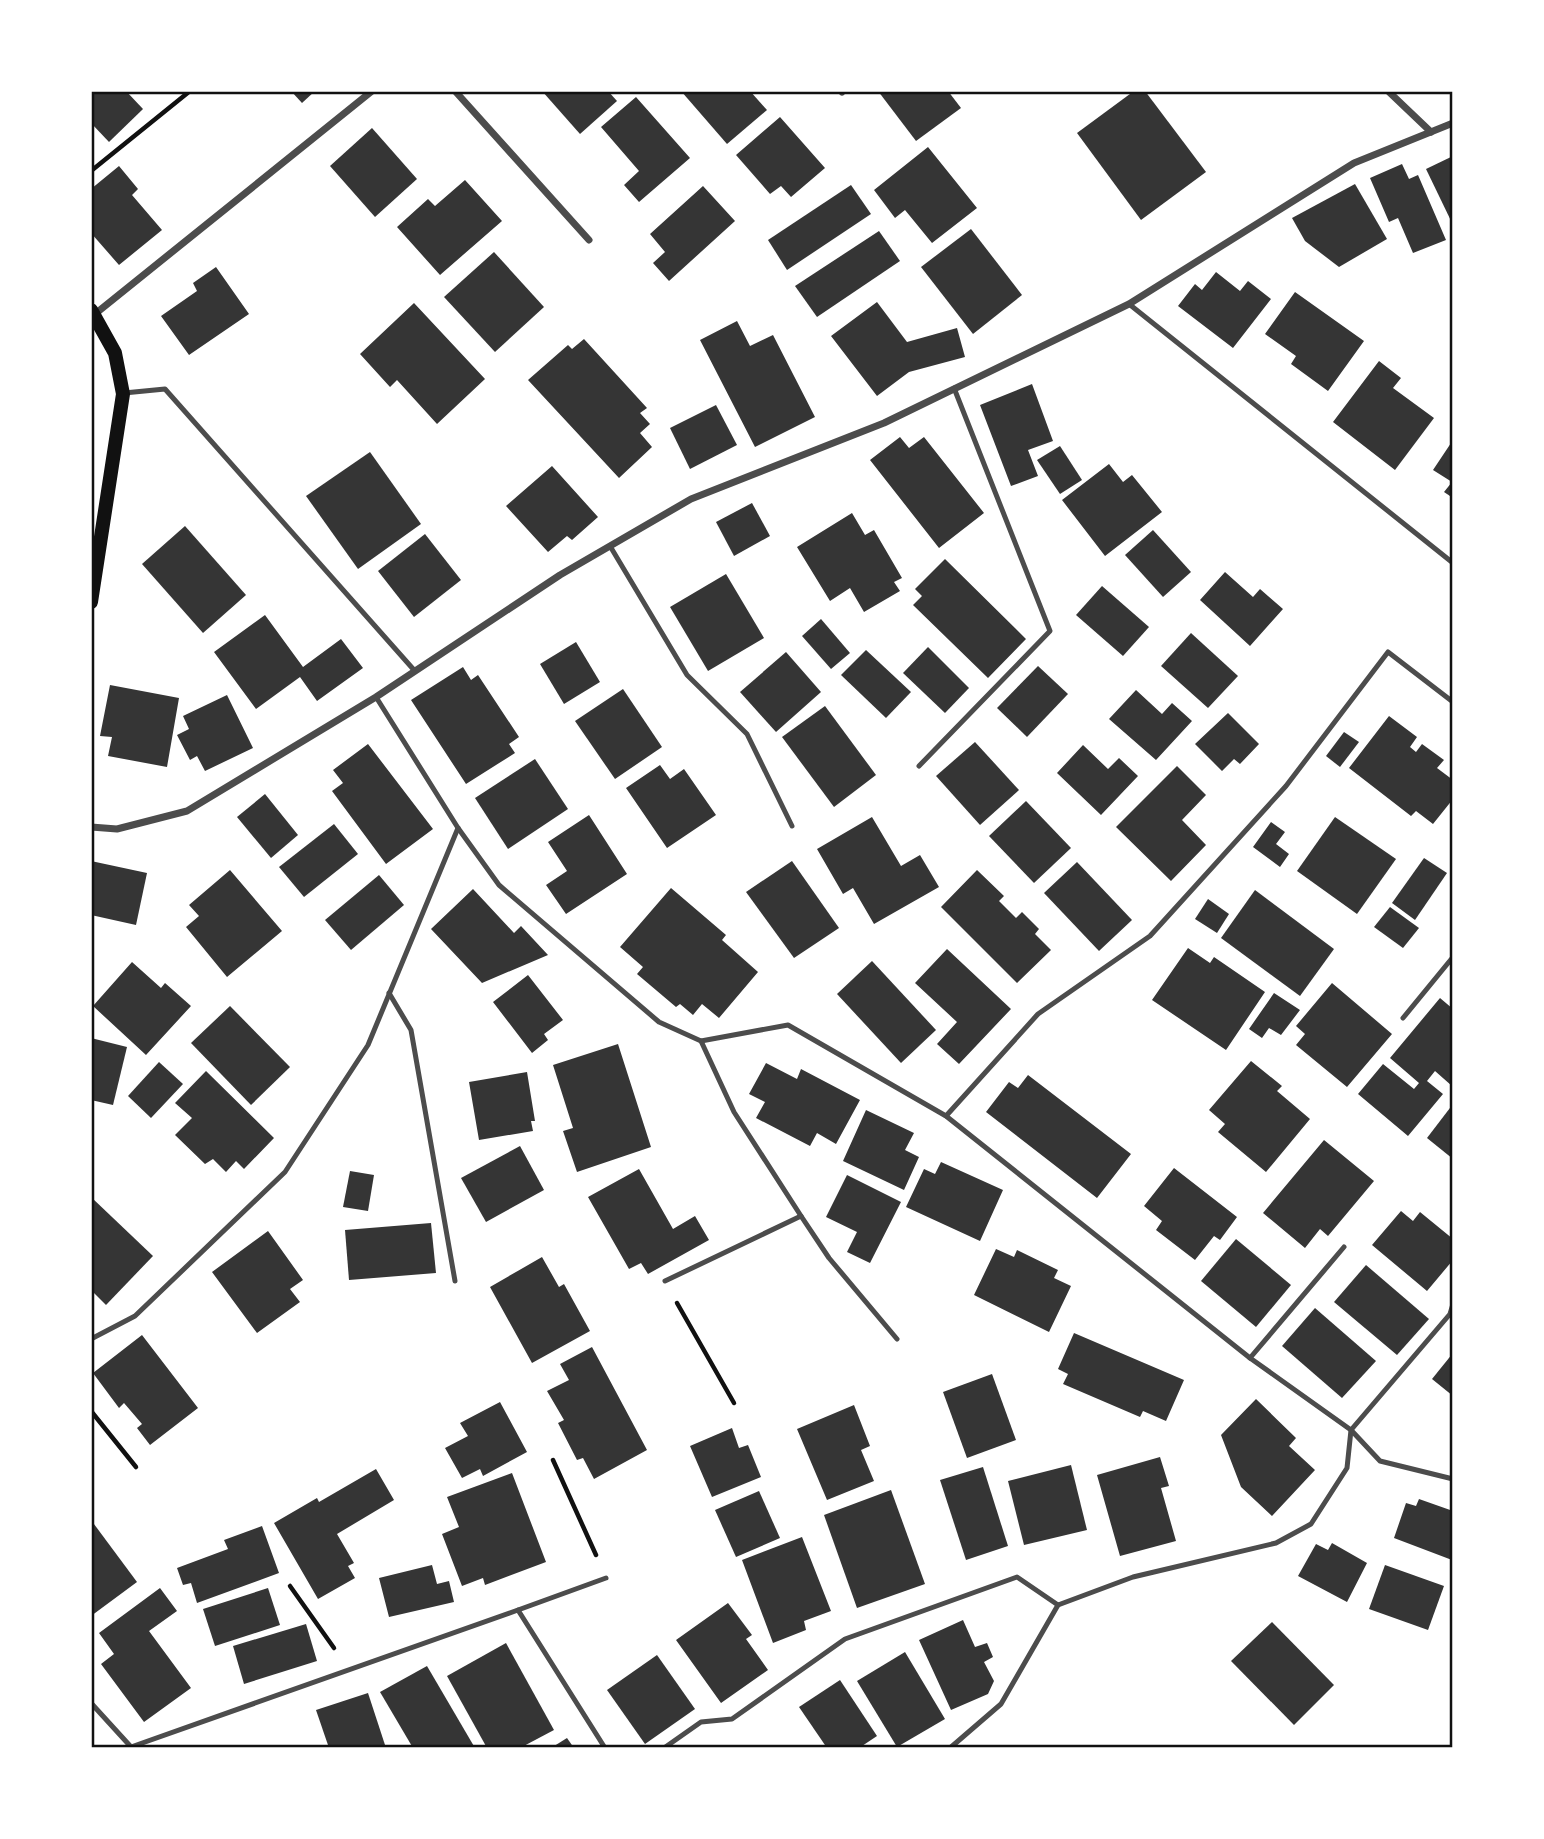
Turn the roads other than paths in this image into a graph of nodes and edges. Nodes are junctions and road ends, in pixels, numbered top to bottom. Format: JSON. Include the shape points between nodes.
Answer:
{"nodes":[{"id":1,"x":372,"y":91,"type":"edge"},
{"id":2,"x":455,"y":91,"type":"edge"},
{"id":3,"x":1388,"y":91,"type":"edge"},
{"id":4,"x":1453,"y":123,"type":"edge"},
{"id":5,"x":1431,"y":132,"type":"junction"},
{"id":6,"x":589,"y":240,"type":"dead end"},
{"id":7,"x":1129,"y":304,"type":"junction"},
{"id":8,"x":93,"y":312,"type":"edge"},
{"id":9,"x":954,"y":388,"type":"junction"},
{"id":10,"x":123,"y":394,"type":"junction"},
{"id":11,"x":610,"y":546,"type":"junction"},
{"id":12,"x":1453,"y":563,"type":"edge"},
{"id":13,"x":91,"y":602,"type":"edge"},
{"id":14,"x":414,"y":670,"type":"junction"},
{"id":15,"x":376,"y":697,"type":"junction"},
{"id":16,"x":1453,"y":702,"type":"edge"},
{"id":17,"x":919,"y":766,"type":"dead end"},
{"id":18,"x":792,"y":826,"type":"dead end"},
{"id":19,"x":91,"y":827,"type":"edge"},
{"id":20,"x":458,"y":828,"type":"junction"},
{"id":21,"x":1453,"y":957,"type":"edge"},
{"id":22,"x":390,"y":993,"type":"junction"},
{"id":23,"x":1403,"y":1018,"type":"dead end"},
{"id":24,"x":701,"y":1041,"type":"junction"},
{"id":25,"x":946,"y":1116,"type":"junction"},
{"id":26,"x":801,"y":1216,"type":"junction"},
{"id":27,"x":1344,"y":1248,"type":"dead end"},
{"id":28,"x":455,"y":1281,"type":"dead end"},
{"id":29,"x":665,"y":1281,"type":"road end"},
{"id":30,"x":1453,"y":1304,"type":"edge"},
{"id":31,"x":91,"y":1339,"type":"edge"},
{"id":32,"x":897,"y":1339,"type":"dead end"},
{"id":33,"x":1250,"y":1357,"type":"junction"},
{"id":34,"x":1351,"y":1430,"type":"junction"},
{"id":35,"x":1453,"y":1479,"type":"edge"},
{"id":36,"x":606,"y":1578,"type":"road end"},
{"id":37,"x":1058,"y":1605,"type":"junction"},
{"id":38,"x":518,"y":1610,"type":"junction"},
{"id":39,"x":91,"y":1703,"type":"edge"},
{"id":40,"x":131,"y":1748,"type":"edge"},
{"id":41,"x":605,"y":1748,"type":"edge"},
{"id":42,"x":664,"y":1748,"type":"edge"},
{"id":43,"x":950,"y":1748,"type":"edge"}],
"edges":[{"from":1,"to":8,"type":"street"},
{"from":2,"to":6,"type":"street"},
{"from":3,"to":5,"type":"street"},
{"from":4,"to":5,"type":"street"},
{"from":5,"to":7,"type":"street","via":[[1354,163]]},
{"from":7,"to":9,"type":"street"},
{"from":7,"to":12,"type":"lane"},
{"from":8,"to":10,"type":"main road","via":[[115,353]]},
{"from":9,"to":11,"type":"street","via":[[884,422],[691,499]]},
{"from":9,"to":17,"type":"lane","via":[[1050,631]]},
{"from":10,"to":13,"type":"main road"},
{"from":10,"to":14,"type":"lane","via":[[165,389]]},
{"from":11,"to":14,"type":"street"},
{"from":11,"to":18,"type":"lane","via":[[687,675],[747,734]]},
{"from":14,"to":15,"type":"street"},
{"from":15,"to":19,"type":"street","via":[[187,811],[117,829]]},
{"from":15,"to":20,"type":"lane"},
{"from":16,"to":25,"type":"lane","via":[[1388,652],[1286,786],[1150,936],[1038,1014]]},
{"from":20,"to":22,"type":"lane"},
{"from":20,"to":24,"type":"lane","via":[[499,885],[659,1022]]},
{"from":21,"to":23,"type":"lane"},
{"from":22,"to":28,"type":"lane","via":[[411,1030]]},
{"from":22,"to":31,"type":"lane","via":[[368,1045],[285,1172],[135,1316]]},
{"from":24,"to":25,"type":"lane","via":[[788,1025]]},
{"from":24,"to":26,"type":"lane","via":[[734,1112]]},
{"from":25,"to":33,"type":"lane"},
{"from":26,"to":29,"type":"lane"},
{"from":26,"to":32,"type":"lane","via":[[829,1258]]},
{"from":27,"to":33,"type":"lane"},
{"from":30,"to":34,"type":"lane","via":[[1450,1314]]},
{"from":33,"to":34,"type":"lane"},
{"from":34,"to":35,"type":"lane","via":[[1380,1461]]},
{"from":34,"to":37,"type":"lane","via":[[1347,1468],[1311,1524],[1276,1543],[1133,1577]]},
{"from":36,"to":38,"type":"lane"},
{"from":37,"to":42,"type":"lane","via":[[1017,1577],[845,1639],[732,1719],[701,1722]]},
{"from":37,"to":43,"type":"lane","via":[[1000,1704]]},
{"from":38,"to":40,"type":"lane"},
{"from":38,"to":41,"type":"lane"},
{"from":39,"to":40,"type":"lane"}]}
